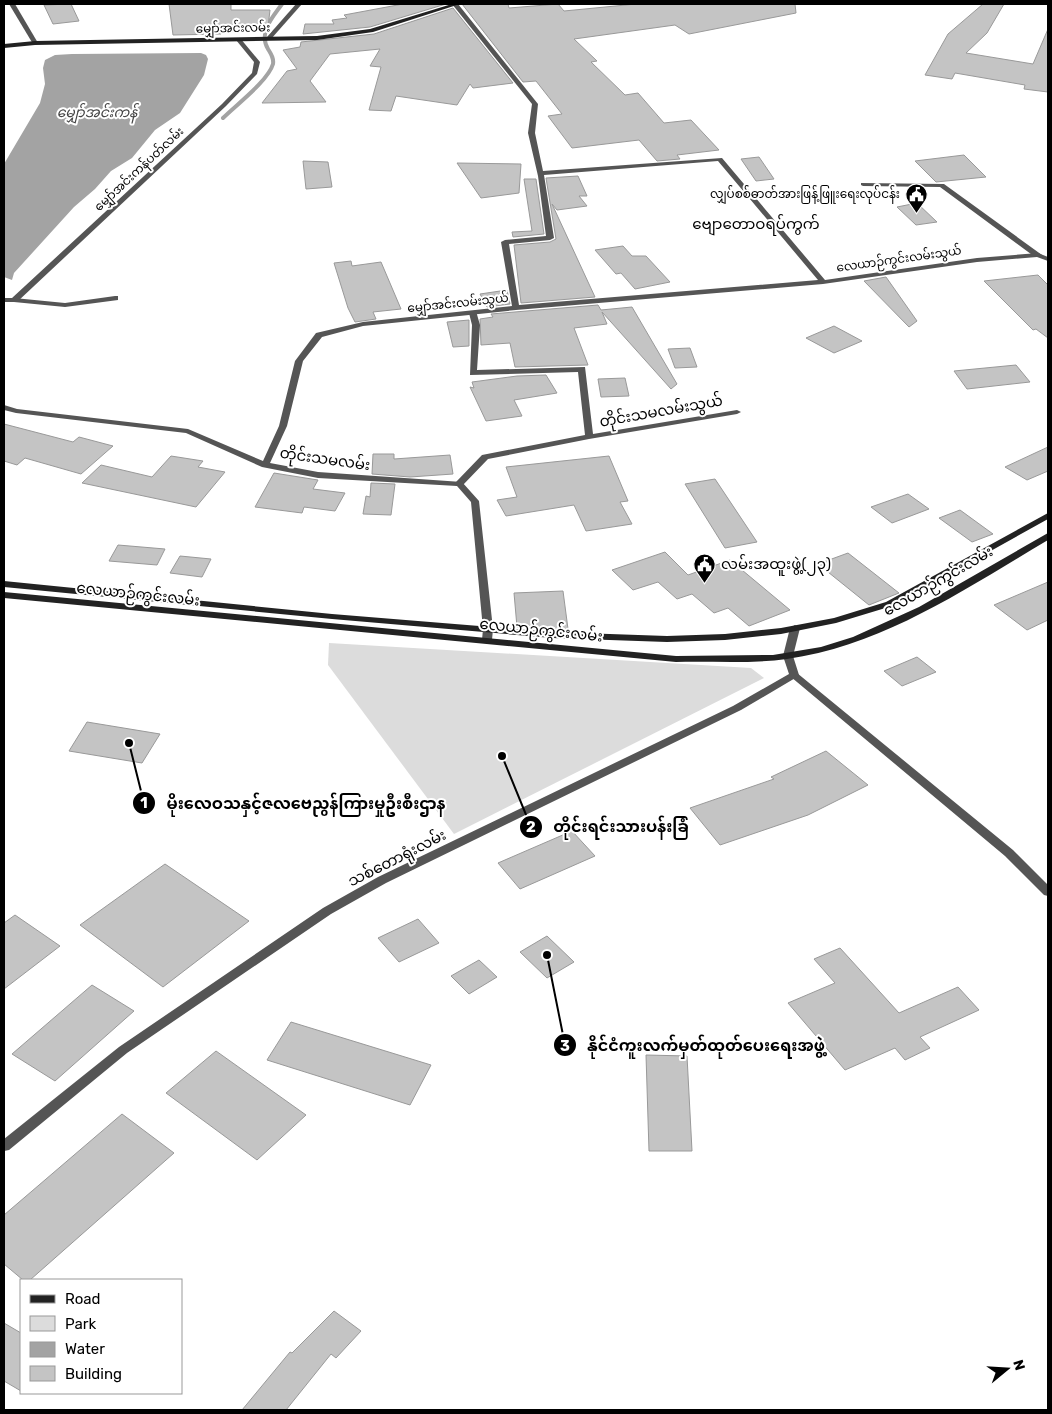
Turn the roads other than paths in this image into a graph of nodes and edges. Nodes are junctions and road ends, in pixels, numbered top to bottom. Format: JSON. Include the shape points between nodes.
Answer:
{"nodes":[{"id":1,"x":12,"y":4,"type":"edge"},
{"id":2,"x":299,"y":4,"type":"edge"},
{"id":3,"x":456,"y":4,"type":"edge"},
{"id":4,"x":269,"y":38,"type":"junction"},
{"id":5,"x":238,"y":39,"type":"junction"},
{"id":6,"x":35,"y":43,"type":"junction"},
{"id":7,"x":4,"y":46,"type":"edge"},
{"id":8,"x":540,"y":173,"type":"junction"},
{"id":9,"x":863,"y":184,"type":"dead end"},
{"id":10,"x":1038,"y":256,"type":"junction"},
{"id":11,"x":1048,"y":259,"type":"edge"},
{"id":12,"x":823,"y":282,"type":"junction"},
{"id":13,"x":115,"y":298,"type":"dead end"},
{"id":14,"x":4,"y":300,"type":"edge"},
{"id":15,"x":14,"y":300,"type":"junction"},
{"id":16,"x":516,"y":308,"type":"junction"},
{"id":17,"x":473,"y":314,"type":"junction"},
{"id":18,"x":4,"y":407,"type":"edge"},
{"id":19,"x":737,"y":412,"type":"dead end"},
{"id":20,"x":589,"y":437,"type":"junction"},
{"id":21,"x":265,"y":465,"type":"junction"},
{"id":22,"x":459,"y":484,"type":"junction"},
{"id":23,"x":1048,"y":516,"type":"edge"},
{"id":24,"x":1048,"y":536,"type":"edge"},
{"id":25,"x":4,"y":584,"type":"edge"},
{"id":26,"x":4,"y":595,"type":"edge"},
{"id":27,"x":795,"y":628,"type":"junction"},
{"id":28,"x":488,"y":629,"type":"junction"},
{"id":29,"x":487,"y":640,"type":"junction"},
{"id":30,"x":788,"y":656,"type":"junction"},
{"id":31,"x":794,"y":675,"type":"junction"},
{"id":32,"x":1048,"y":892,"type":"edge"},
{"id":33,"x":4,"y":1146,"type":"edge"}],
"edges":[{"from":1,"to":6,"type":"street"},
{"from":2,"to":4,"type":"street"},
{"from":3,"to":4,"type":"street","name":"မျှော်အင်းလမ်း","via":[[362,33],[317,38]]},
{"from":3,"to":8,"type":"street","name":"မျှော်အင်းလမ်းသွယ်","via":[[535,104],[530,139]]},
{"from":4,"to":5,"type":"street","name":"မျှော်အင်းလမ်း"},
{"from":5,"to":6,"type":"street","name":"မျှော်အင်းလမ်း"},
{"from":5,"to":15,"type":"street","name":"မျှော်အင်းကန်ပတ်လမ်း","via":[[257,62],[255,73]]},
{"from":6,"to":7,"type":"street","name":"မျှော်အင်းလမ်း"},
{"from":8,"to":12,"type":"street","name":"လေယာဉ်ကွင်းလမ်းသွယ်","via":[[720,159]]},
{"from":8,"to":16,"type":"street","name":"မျှော်အင်းလမ်းသွယ်","via":[[550,238],[505,242]]},
{"from":9,"to":10,"type":"street","via":[[942,185]]},
{"from":10,"to":11,"type":"street","name":"လေယာဉ်ကွင်းလမ်းသွယ်"},
{"from":10,"to":12,"type":"street","name":"လေယာဉ်ကွင်းလမ်းသွယ်","via":[[977,260]]},
{"from":12,"to":16,"type":"street"},
{"from":13,"to":15,"type":"street","via":[[65,306]]},
{"from":14,"to":15,"type":"street"},
{"from":16,"to":17,"type":"street","name":"မျှော်အင်းလမ်းသွယ်"},
{"from":17,"to":20,"type":"street","name":"တိုင်းသမလမ်းသွယ်","via":[[476,325],[473,373],[582,369]]},
{"from":17,"to":21,"type":"street","name":"မျှော်အင်းလမ်းသွယ်","via":[[363,324],[319,335],[299,361],[282,426]]},
{"from":18,"to":21,"type":"street","name":"တိုင်းသမလမ်း","via":[[188,431]]},
{"from":19,"to":20,"type":"street","name":"တိုင်းသမလမ်းသွယ်"},
{"from":20,"to":22,"type":"street","name":"တိုင်းသမလမ်းသွယ်","via":[[485,457]]},
{"from":21,"to":22,"type":"street","name":"တိုင်းသမလမ်း","via":[[318,474]]},
{"from":22,"to":28,"type":"street","via":[[475,501]]},
{"from":23,"to":27,"type":"street","name":"လေယာဉ်ကွင်းလမ်း","via":[[889,604]]},
{"from":24,"to":30,"type":"street","name":"လေယာဉ်ကွင်းလမ်း","via":[[884,629]]},
{"from":25,"to":28,"type":"street","name":"လေယာဉ်ကွင်းလမ်း","via":[[273,612]]},
{"from":26,"to":29,"type":"street","name":"လေယာဉ်ကွင်းလမ်း"},
{"from":27,"to":28,"type":"street","name":"လေယာဉ်ကွင်းလမ်း","via":[[711,638],[656,640]]},
{"from":27,"to":30,"type":"street"},
{"from":28,"to":29,"type":"street"},
{"from":29,"to":30,"type":"street","name":"လေယာဉ်ကွင်းလမ်း","via":[[676,658]]},
{"from":30,"to":31,"type":"street"},
{"from":31,"to":32,"type":"street","via":[[1009,853]]},
{"from":31,"to":33,"type":"street","name":"သစ်တောရုံးလမ်း","via":[[737,708],[382,880],[327,911],[123,1050]]}]}
